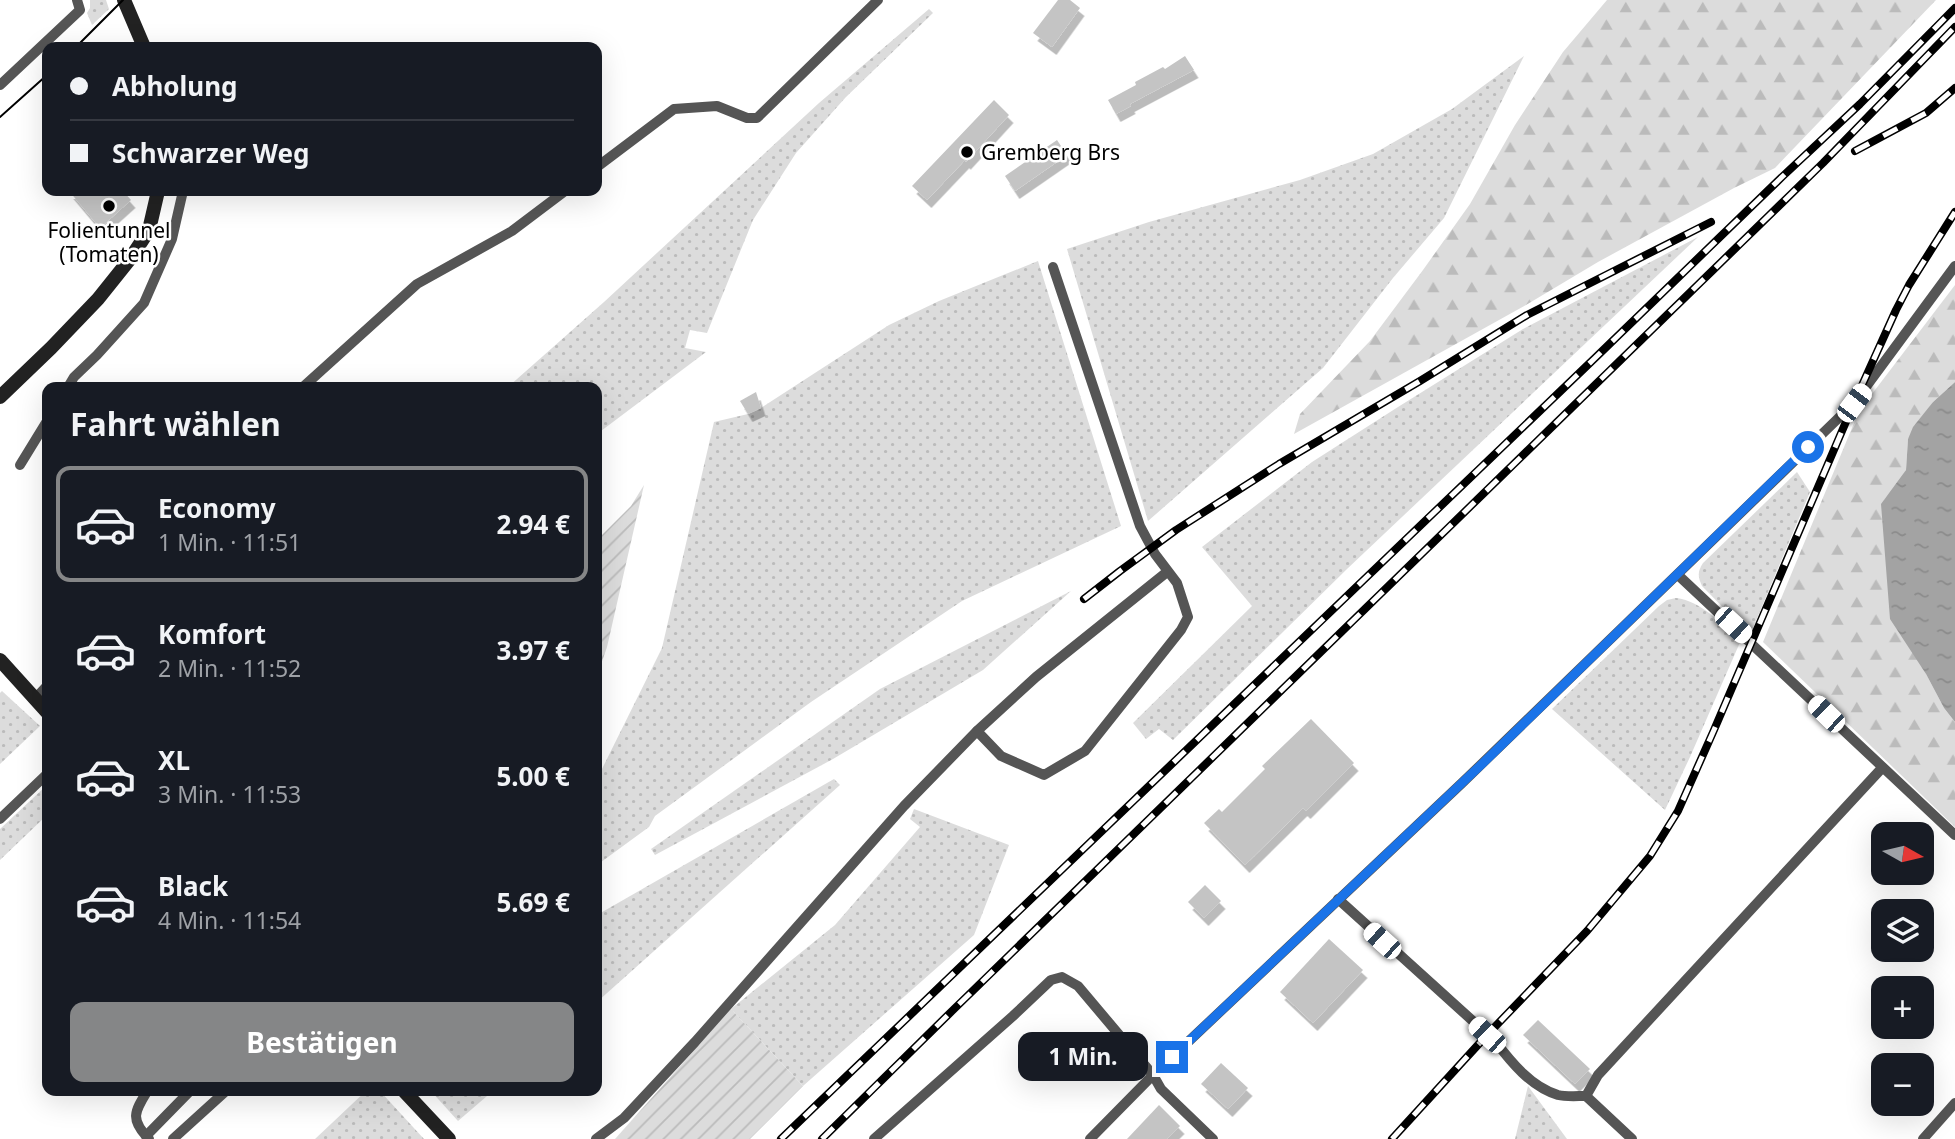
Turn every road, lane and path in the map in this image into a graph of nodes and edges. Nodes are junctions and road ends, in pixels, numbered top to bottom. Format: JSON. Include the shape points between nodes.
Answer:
{"nodes":[{"id":1,"x":77,"y":0,"type":"edge"},
{"id":2,"x":124,"y":0,"type":"edge"},
{"id":3,"x":878,"y":0,"type":"edge"},
{"id":4,"x":46,"y":42,"type":"edge"},
{"id":5,"x":142,"y":42,"type":"edge"},
{"id":6,"x":42,"y":46,"type":"edge"},
{"id":7,"x":0,"y":85,"type":"edge"},
{"id":8,"x":602,"y":163,"type":"edge"},
{"id":9,"x":157,"y":196,"type":"edge"},
{"id":10,"x":182,"y":196,"type":"edge"},
{"id":11,"x":558,"y":196,"type":"edge"},
{"id":12,"x":1955,"y":266,"type":"edge"},
{"id":13,"x":1053,"y":267,"type":"dead end"},
{"id":14,"x":71,"y":382,"type":"edge"},
{"id":15,"x":309,"y":382,"type":"edge"},
{"id":16,"x":0,"y":397,"type":"edge"},
{"id":17,"x":42,"y":429,"type":"edge"},
{"id":18,"x":20,"y":465,"type":"dead end"},
{"id":19,"x":1167,"y":572,"type":"junction"},
{"id":20,"x":1678,"y":575,"type":"junction"},
{"id":21,"x":0,"y":660,"type":"edge"},
{"id":22,"x":42,"y":691,"type":"edge"},
{"id":23,"x":35,"y":699,"type":"junction"},
{"id":24,"x":42,"y":707,"type":"edge"},
{"id":25,"x":977,"y":731,"type":"junction"},
{"id":26,"x":1882,"y":768,"type":"junction"},
{"id":27,"x":42,"y":779,"type":"edge"},
{"id":28,"x":0,"y":819,"type":"edge"},
{"id":29,"x":1955,"y":835,"type":"edge"},
{"id":30,"x":1338,"y":899,"type":"junction"},
{"id":31,"x":1153,"y":1075,"type":"junction"},
{"id":32,"x":144,"y":1096,"type":"edge"},
{"id":33,"x":185,"y":1096,"type":"edge"},
{"id":34,"x":220,"y":1096,"type":"edge"},
{"id":35,"x":409,"y":1096,"type":"edge"},
{"id":36,"x":1586,"y":1096,"type":"junction"},
{"id":37,"x":1955,"y":1102,"type":"edge"},
{"id":38,"x":147,"y":1137,"type":"edge"},
{"id":39,"x":1210,"y":1138,"type":"edge"},
{"id":40,"x":173,"y":1139,"type":"edge"},
{"id":41,"x":449,"y":1139,"type":"edge"},
{"id":42,"x":596,"y":1139,"type":"edge"},
{"id":43,"x":874,"y":1139,"type":"edge"},
{"id":44,"x":1090,"y":1139,"type":"edge"},
{"id":45,"x":1632,"y":1139,"type":"edge"},
{"id":46,"x":1923,"y":1139,"type":"edge"}],
"edges":[{"from":1,"to":4,"type":"lane","via":[[80,10]]},
{"from":2,"to":5,"type":"street"},
{"from":3,"to":8,"type":"lane","via":[[757,118],[718,106],[674,109]]},
{"from":6,"to":7,"type":"lane"},
{"from":9,"to":16,"type":"street","via":[[149,230],[130,259],[98,299]]},
{"from":10,"to":14,"type":"lane","via":[[172,239],[144,303]]},
{"from":11,"to":15,"type":"lane","via":[[512,231],[417,285]]},
{"from":12,"to":20,"type":"lane","via":[[1854,403]]},
{"from":13,"to":19,"type":"lane","via":[[1140,526]]},
{"from":17,"to":18,"type":"lane"},
{"from":19,"to":25,"type":"lane","via":[[1036,677]]},
{"from":19,"to":25,"type":"lane","via":[[1177,583],[1188,617],[1085,751],[1044,775],[1001,756]]},
{"from":20,"to":26,"type":"lane"},
{"from":20,"to":30,"type":"lane"},
{"from":21,"to":23,"type":"street"},
{"from":22,"to":23,"type":"lane"},
{"from":23,"to":24,"type":"street"},
{"from":25,"to":42,"type":"lane","via":[[624,1118]]},
{"from":26,"to":29,"type":"lane"},
{"from":26,"to":36,"type":"lane","via":[[1598,1074]]},
{"from":27,"to":28,"type":"lane"},
{"from":30,"to":31,"type":"lane"},
{"from":30,"to":36,"type":"lane","via":[[1532,1081],[1561,1096]]},
{"from":31,"to":39,"type":"lane"},
{"from":31,"to":43,"type":"lane","via":[[1078,986],[1062,976],[1051,980]]},
{"from":31,"to":44,"type":"lane"},
{"from":32,"to":38,"type":"lane","via":[[135,1119]]},
{"from":33,"to":38,"type":"lane"},
{"from":34,"to":40,"type":"lane"},
{"from":35,"to":41,"type":"street"},
{"from":36,"to":45,"type":"lane"},
{"from":37,"to":46,"type":"lane"}]}
